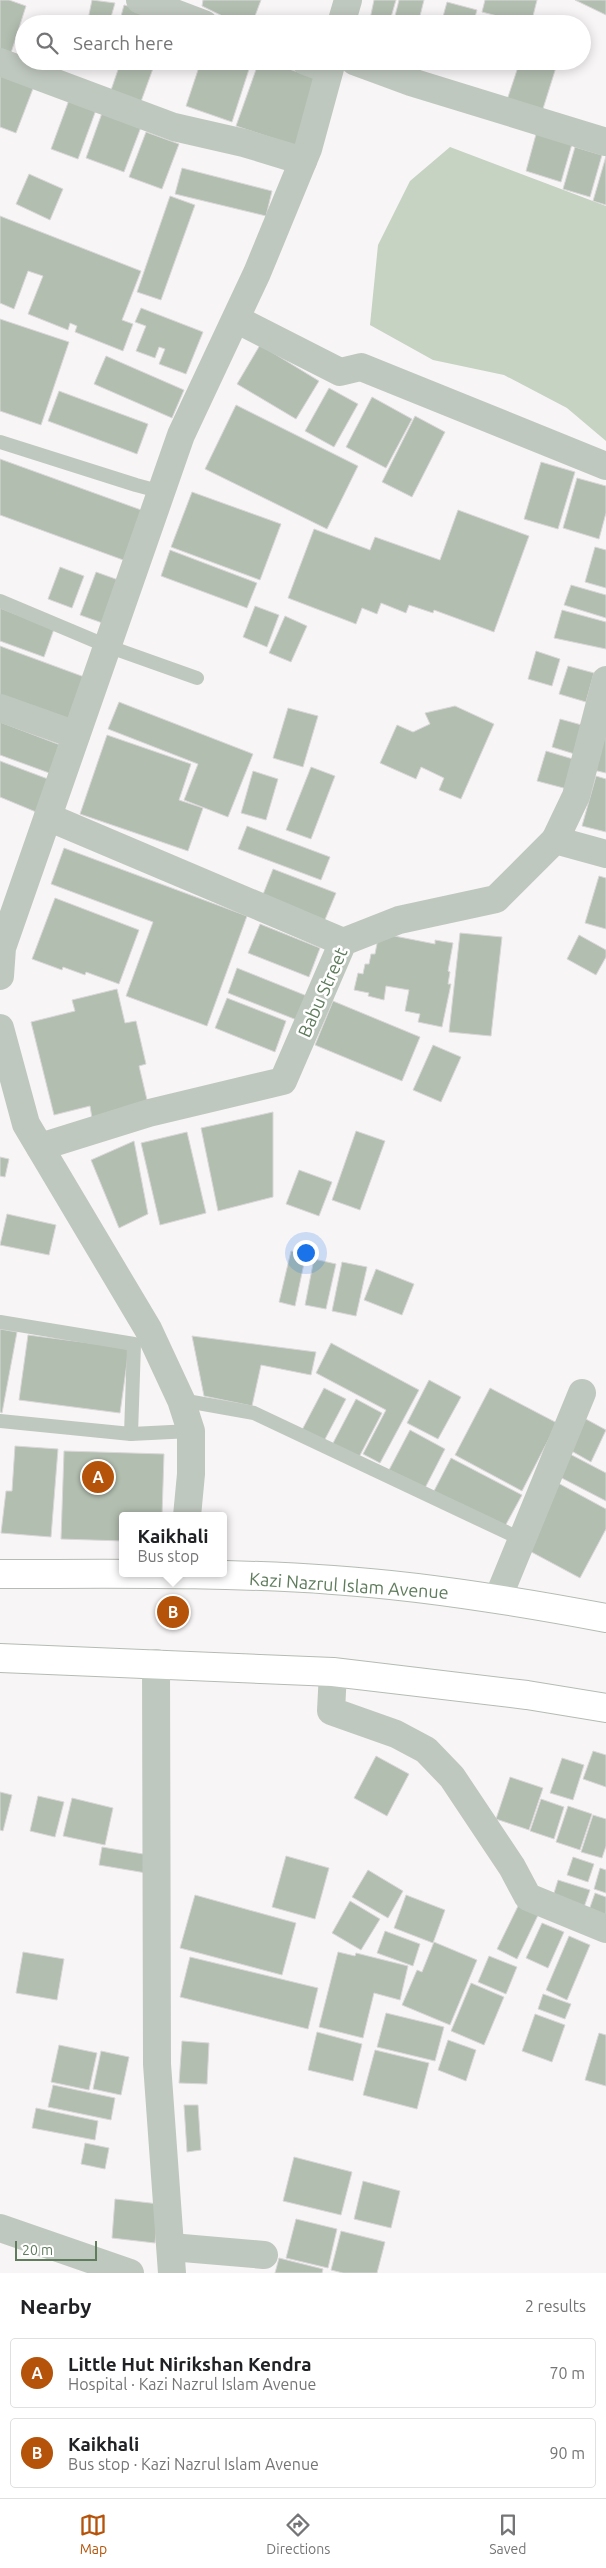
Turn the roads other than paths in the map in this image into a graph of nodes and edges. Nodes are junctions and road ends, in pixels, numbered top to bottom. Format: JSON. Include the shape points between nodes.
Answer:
{"nodes":[{"id":1,"x":140,"y":0,"type":"edge"},
{"id":2,"x":348,"y":0,"type":"edge"},
{"id":3,"x":180,"y":15,"type":"edge"},
{"id":4,"x":344,"y":15,"type":"edge"},
{"id":5,"x":0,"y":62,"type":"edge"},
{"id":6,"x":15,"y":68,"type":"edge"},
{"id":7,"x":21,"y":70,"type":"edge"},
{"id":8,"x":321,"y":70,"type":"edge"},
{"id":9,"x":378,"y":70,"type":"edge"},
{"id":10,"x":606,"y":142,"type":"edge"},
{"id":11,"x":303,"y":161,"type":"junction"},
{"id":12,"x":236,"y":319,"type":"junction"},
{"id":13,"x":0,"y":442,"type":"edge"},
{"id":14,"x":606,"y":466,"type":"edge"},
{"id":15,"x":162,"y":492,"type":"junction"},
{"id":16,"x":0,"y":601,"type":"edge"},
{"id":17,"x":107,"y":646,"type":"junction"},
{"id":18,"x":197,"y":678,"type":"dead end"},
{"id":19,"x":606,"y":680,"type":"edge"},
{"id":20,"x":0,"y":708,"type":"edge"},
{"id":21,"x":76,"y":735,"type":"junction"},
{"id":22,"x":48,"y":817,"type":"junction"},
{"id":23,"x":555,"y":840,"type":"junction"},
{"id":24,"x":606,"y":854,"type":"edge"},
{"id":25,"x":343,"y":942,"type":"junction"},
{"id":26,"x":1,"y":948,"type":"edge"},
{"id":27,"x":0,"y":976,"type":"edge"},
{"id":28,"x":0,"y":1028,"type":"edge"},
{"id":29,"x":8,"y":1088,"type":"edge"},
{"id":30,"x":40,"y":1147,"type":"junction"},
{"id":31,"x":0,"y":1322,"type":"edge"},
{"id":32,"x":582,"y":1393,"type":"dead end"},
{"id":33,"x":181,"y":1400,"type":"junction"},
{"id":34,"x":0,"y":1421,"type":"edge"},
{"id":35,"x":191,"y":1431,"type":"junction"},
{"id":36,"x":131,"y":1434,"type":"junction"},
{"id":37,"x":187,"y":1512,"type":"edge"},
{"id":38,"x":524,"y":1540,"type":"junction"},
{"id":39,"x":0,"y":1574,"type":"edge"},
{"id":40,"x":119,"y":1574,"type":"edge"},
{"id":41,"x":227,"y":1576,"type":"edge"},
{"id":42,"x":498,"y":1598,"type":"junction"},
{"id":43,"x":606,"y":1618,"type":"edge"},
{"id":44,"x":0,"y":1658,"type":"edge"},
{"id":45,"x":156,"y":1663,"type":"junction"},
{"id":46,"x":333,"y":1672,"type":"junction"},
{"id":47,"x":606,"y":1708,"type":"edge"},
{"id":48,"x":606,"y":1929,"type":"edge"},
{"id":49,"x":0,"y":2228,"type":"edge"},
{"id":50,"x":264,"y":2255,"type":"dead end"},
{"id":51,"x":172,"y":2260,"type":"edge"},
{"id":52,"x":130,"y":2273,"type":"edge"}],
"edges":[{"from":1,"to":3,"type":"street"},
{"from":2,"to":4,"type":"street"},
{"from":5,"to":6,"type":"street"},
{"from":7,"to":11,"type":"street","via":[[174,127]]},
{"from":8,"to":11,"type":"street"},
{"from":9,"to":10,"type":"street"},
{"from":11,"to":12,"type":"street"},
{"from":12,"to":14,"type":"street","via":[[340,372],[361,367]]},
{"from":12,"to":15,"type":"street","via":[[181,435]]},
{"from":13,"to":15,"type":"lane"},
{"from":15,"to":17,"type":"street"},
{"from":16,"to":17,"type":"lane"},
{"from":17,"to":18,"type":"lane"},
{"from":17,"to":21,"type":"street"},
{"from":19,"to":23,"type":"street","name":"Babu Street","via":[[576,796]]},
{"from":20,"to":21,"type":"street"},
{"from":21,"to":22,"type":"street"},
{"from":22,"to":25,"type":"street"},
{"from":22,"to":26,"type":"street"},
{"from":23,"to":24,"type":"street"},
{"from":23,"to":25,"type":"street","name":"Babu Street","via":[[496,899],[398,920]]},
{"from":25,"to":30,"type":"street","name":"Babu Street","via":[[283,1081],[149,1113]]},
{"from":26,"to":27,"type":"street"},
{"from":28,"to":29,"type":"street"},
{"from":29,"to":30,"type":"street"},
{"from":30,"to":33,"type":"street","via":[[148,1329]]},
{"from":31,"to":36,"type":"lane","via":[[134,1344]]},
{"from":32,"to":38,"type":"street"},
{"from":33,"to":35,"type":"street"},
{"from":33,"to":38,"type":"lane","via":[[254,1413]]},
{"from":34,"to":36,"type":"lane"},
{"from":35,"to":36,"type":"lane"},
{"from":35,"to":37,"type":"street"},
{"from":38,"to":42,"type":"street"},
{"from":39,"to":40,"type":"main road","name":"Kazi Nazrul Islam Avenue"},
{"from":41,"to":42,"type":"main road","name":"Kazi Nazrul Islam Avenue","via":[[333,1580]]},
{"from":42,"to":43,"type":"main road","name":"Kazi Nazrul Islam Avenue"},
{"from":44,"to":45,"type":"main road"},
{"from":45,"to":46,"type":"main road"},
{"from":45,"to":51,"type":"street","via":[[157,2064]]},
{"from":46,"to":47,"type":"main road","via":[[527,1695]]},
{"from":46,"to":48,"type":"street","via":[[331,1711],[396,1734],[437,1759],[512,1867],[528,1897]]},
{"from":49,"to":52,"type":"street"},
{"from":50,"to":51,"type":"street"}]}
